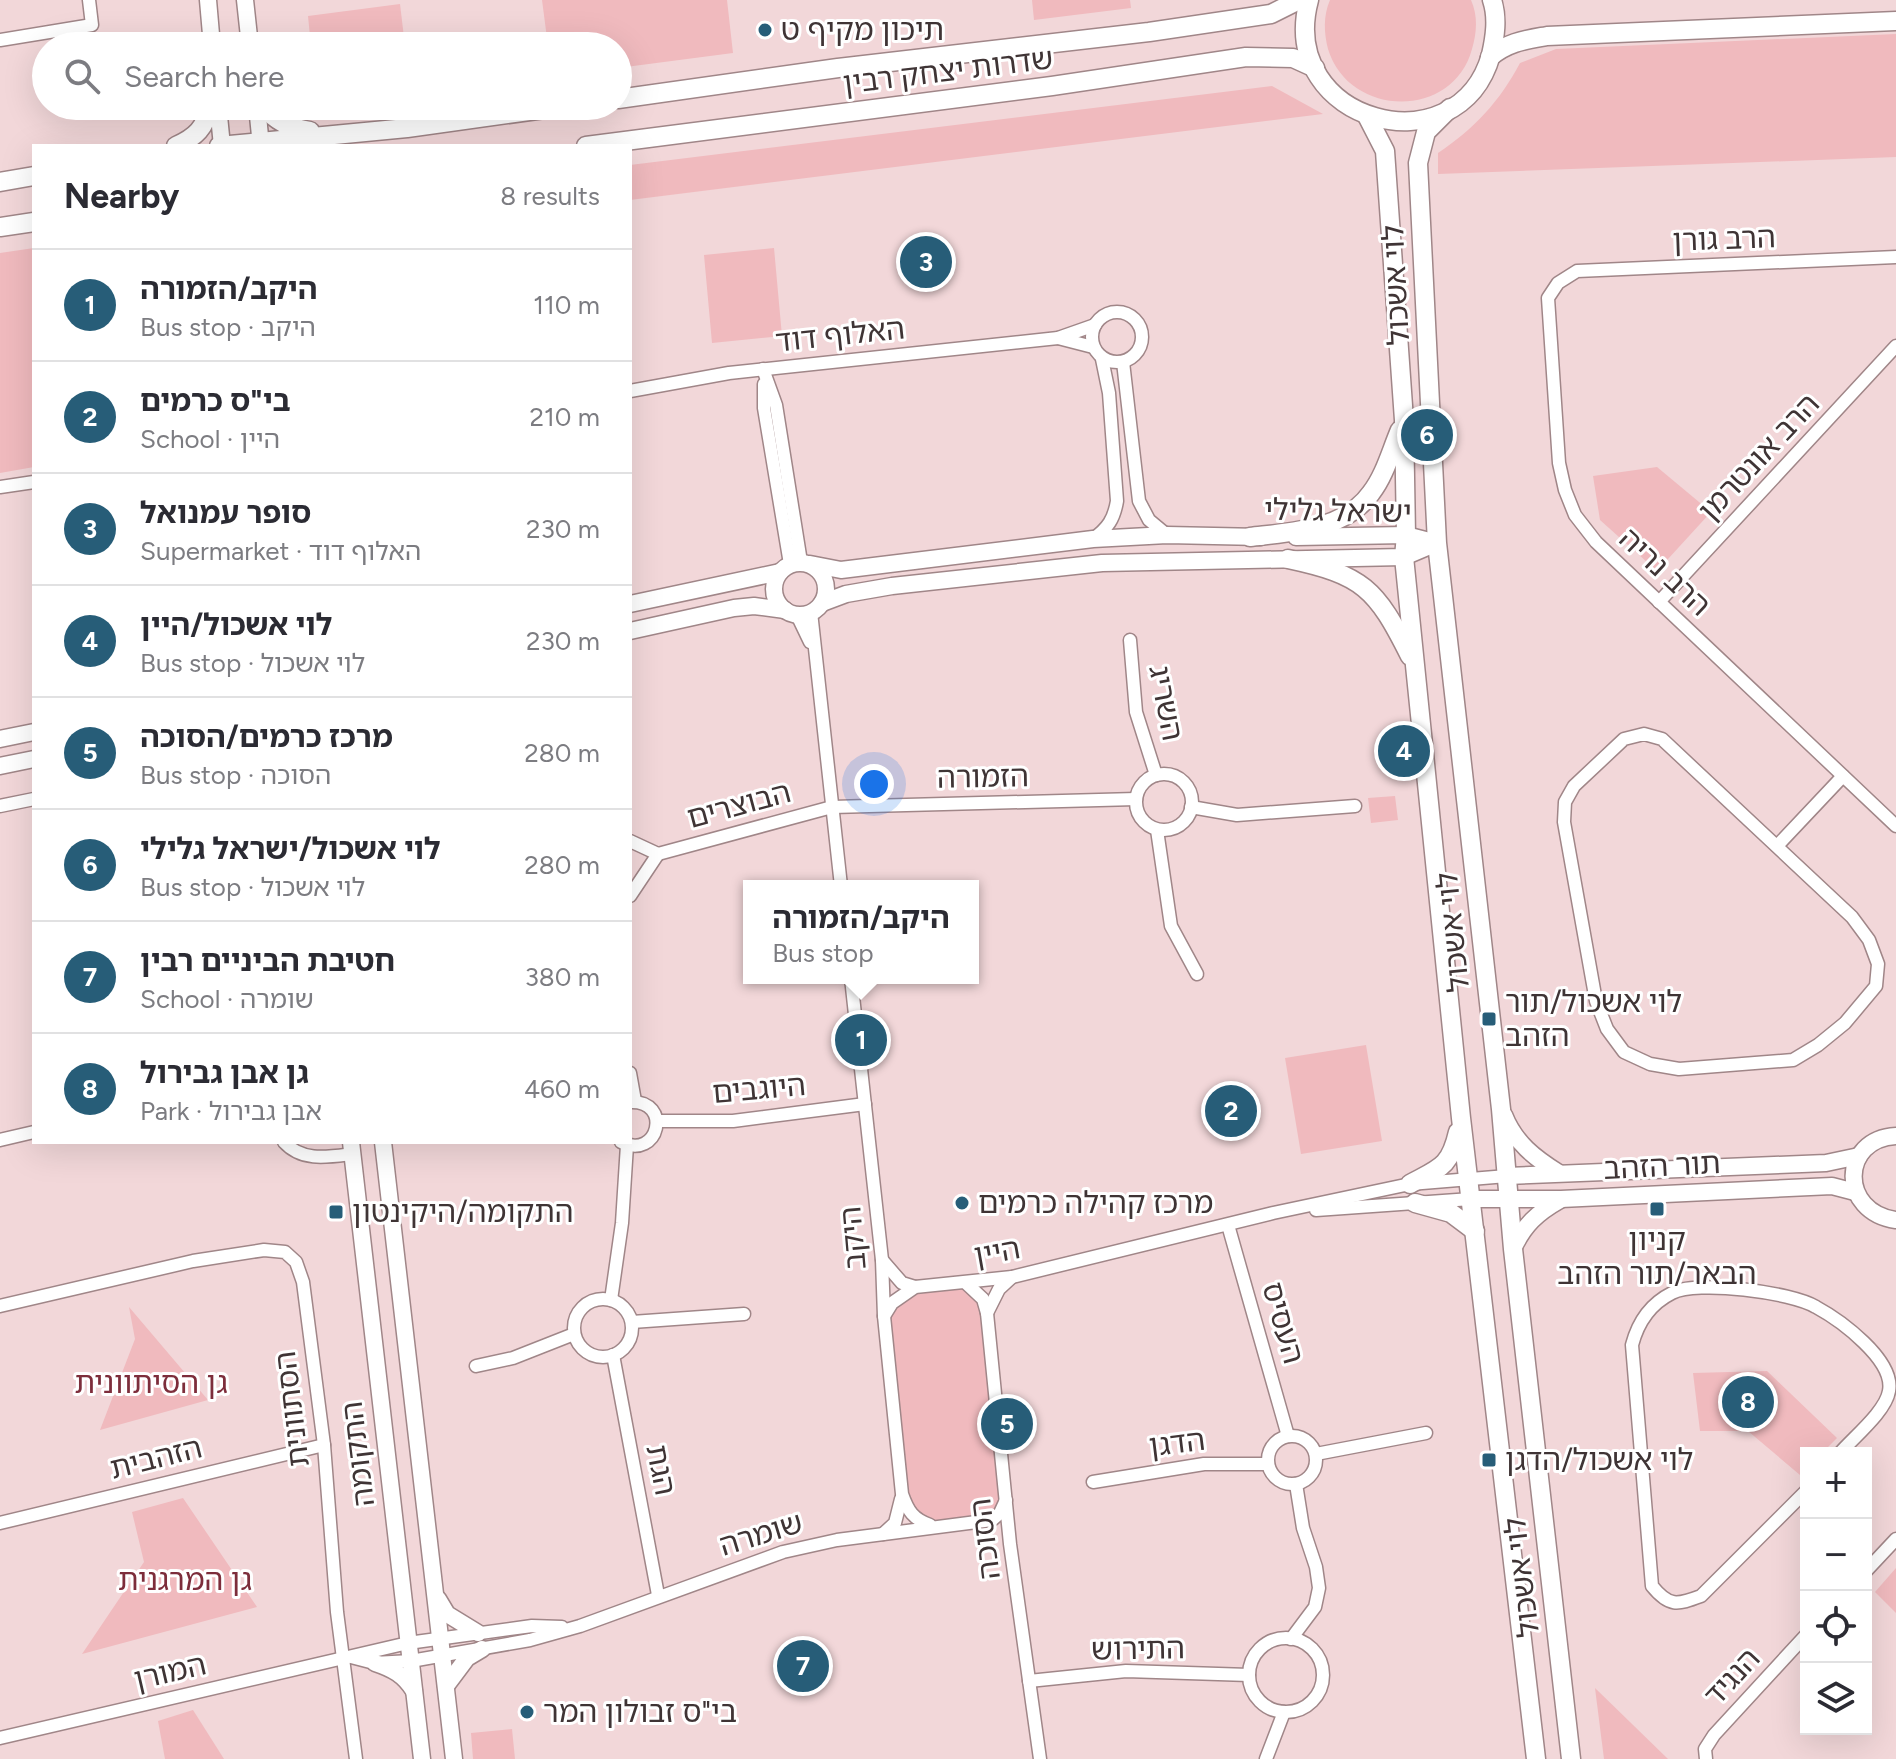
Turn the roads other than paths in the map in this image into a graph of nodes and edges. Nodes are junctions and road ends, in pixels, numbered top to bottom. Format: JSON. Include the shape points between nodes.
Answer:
{"nodes":[{"id":1,"x":89,"y":0,"type":"edge"},
{"id":2,"x":208,"y":0,"type":"edge"},
{"id":3,"x":245,"y":0,"type":"edge"},
{"id":4,"x":1299,"y":0,"type":"edge"},
{"id":5,"x":1309,"y":0,"type":"edge"},
{"id":6,"x":1492,"y":0,"type":"edge"},
{"id":7,"x":1896,"y":21,"type":"edge"},
{"id":8,"x":49,"y":32,"type":"edge"},
{"id":9,"x":211,"y":32,"type":"edge"},
{"id":10,"x":248,"y":32,"type":"edge"},
{"id":11,"x":32,"y":35,"type":"edge"},
{"id":12,"x":0,"y":40,"type":"edge"},
{"id":13,"x":1490,"y":57,"type":"junction"},
{"id":14,"x":1315,"y":68,"type":"junction"},
{"id":15,"x":632,"y":97,"type":"edge"},
{"id":16,"x":1450,"y":108,"type":"junction"},
{"id":17,"x":1367,"y":116,"type":"junction"},
{"id":18,"x":206,"y":120,"type":"edge"},
{"id":19,"x":219,"y":120,"type":"edge"},
{"id":20,"x":259,"y":120,"type":"edge"},
{"id":21,"x":279,"y":120,"type":"edge"},
{"id":22,"x":465,"y":120,"type":"edge"},
{"id":23,"x":332,"y":134,"type":"junction"},
{"id":24,"x":261,"y":143,"type":"edge"},
{"id":25,"x":180,"y":144,"type":"edge"},
{"id":26,"x":221,"y":144,"type":"edge"},
{"id":27,"x":602,"y":144,"type":"edge"},
{"id":28,"x":32,"y":176,"type":"edge"},
{"id":29,"x":0,"y":182,"type":"edge"},
{"id":30,"x":32,"y":222,"type":"edge"},
{"id":31,"x":0,"y":227,"type":"edge"},
{"id":32,"x":1896,"y":257,"type":"edge"},
{"id":33,"x":1558,"y":283,"type":"joint"},
{"id":34,"x":1095,"y":325,"type":"junction"},
{"id":35,"x":1058,"y":338,"type":"junction"},
{"id":36,"x":1896,"y":346,"type":"edge"},
{"id":37,"x":1093,"y":347,"type":"junction"},
{"id":38,"x":1102,"y":359,"type":"junction"},
{"id":39,"x":1123,"y":362,"type":"junction"},
{"id":40,"x":763,"y":369,"type":"junction"},
{"id":41,"x":632,"y":391,"type":"edge"},
{"id":42,"x":1404,"y":420,"type":"junction"},
{"id":43,"x":32,"y":482,"type":"edge"},
{"id":44,"x":0,"y":487,"type":"edge"},
{"id":45,"x":1167,"y":535,"type":"junction"},
{"id":46,"x":1406,"y":535,"type":"junction"},
{"id":47,"x":1250,"y":537,"type":"junction"},
{"id":48,"x":1093,"y":539,"type":"junction"},
{"id":49,"x":1437,"y":543,"type":"junction"},
{"id":50,"x":1404,"y":557,"type":"junction"},
{"id":51,"x":1288,"y":559,"type":"junction"},
{"id":52,"x":795,"y":566,"type":"junction"},
{"id":53,"x":1659,"y":602,"type":"junction"},
{"id":54,"x":632,"y":604,"type":"edge"},
{"id":55,"x":804,"y":610,"type":"junction"},
{"id":56,"x":632,"y":631,"type":"edge"},
{"id":57,"x":1130,"y":640,"type":"dead end"},
{"id":58,"x":1414,"y":665,"type":"junction"},
{"id":59,"x":32,"y":732,"type":"edge"},
{"id":60,"x":0,"y":739,"type":"edge"},
{"id":61,"x":32,"y":759,"type":"edge"},
{"id":62,"x":0,"y":766,"type":"edge"},
{"id":63,"x":1156,"y":775,"type":"junction"},
{"id":64,"x":1843,"y":776,"type":"junction"},
{"id":65,"x":32,"y":799,"type":"edge"},
{"id":66,"x":1136,"y":799,"type":"junction"},
{"id":67,"x":0,"y":806,"type":"edge"},
{"id":68,"x":1355,"y":806,"type":"dead end"},
{"id":69,"x":832,"y":807,"type":"junction"},
{"id":70,"x":1191,"y":807,"type":"junction"},
{"id":71,"x":1896,"y":826,"type":"edge"},
{"id":72,"x":1157,"y":830,"type":"junction"},
{"id":73,"x":632,"y":842,"type":"edge"},
{"id":74,"x":1777,"y":846,"type":"junction"},
{"id":75,"x":658,"y":854,"type":"junction"},
{"id":76,"x":840,"y":880,"type":"edge"},
{"id":77,"x":632,"y":893,"type":"edge"},
{"id":78,"x":1197,"y":974,"type":"dead end"},
{"id":79,"x":852,"y":984,"type":"edge"},
{"id":80,"x":632,"y":1102,"type":"edge"},
{"id":81,"x":865,"y":1104,"type":"junction"},
{"id":82,"x":1501,"y":1109,"type":"junction"},
{"id":83,"x":1461,"y":1118,"type":"junction"},
{"id":84,"x":1896,"y":1120,"type":"edge"},
{"id":85,"x":657,"y":1121,"type":"junction"},
{"id":86,"x":32,"y":1132,"type":"edge"},
{"id":87,"x":1891,"y":1136,"type":"edge"},
{"id":88,"x":0,"y":1140,"type":"edge"},
{"id":89,"x":287,"y":1144,"type":"edge"},
{"id":90,"x":383,"y":1144,"type":"edge"},
{"id":91,"x":624,"y":1144,"type":"edge"},
{"id":92,"x":352,"y":1148,"type":"edge"},
{"id":93,"x":1859,"y":1156,"type":"junction"},
{"id":94,"x":1559,"y":1173,"type":"junction"},
{"id":95,"x":1507,"y":1176,"type":"junction"},
{"id":96,"x":1469,"y":1179,"type":"junction"},
{"id":97,"x":1410,"y":1184,"type":"junction"},
{"id":98,"x":1855,"y":1192,"type":"junction"},
{"id":99,"x":1471,"y":1199,"type":"junction"},
{"id":100,"x":1509,"y":1199,"type":"junction"},
{"id":101,"x":1561,"y":1199,"type":"junction"},
{"id":102,"x":1415,"y":1203,"type":"junction"},
{"id":103,"x":1273,"y":1213,"type":"junction"},
{"id":104,"x":1890,"y":1219,"type":"edge"},
{"id":105,"x":1228,"y":1225,"type":"junction"},
{"id":106,"x":1896,"y":1230,"type":"edge"},
{"id":107,"x":1475,"y":1231,"type":"junction"},
{"id":108,"x":1513,"y":1249,"type":"junction"},
{"id":109,"x":882,"y":1260,"type":"junction"},
{"id":110,"x":1012,"y":1277,"type":"junction"},
{"id":111,"x":967,"y":1284,"type":"junction"},
{"id":112,"x":915,"y":1287,"type":"junction"},
{"id":113,"x":611,"y":1300,"type":"junction"},
{"id":114,"x":0,"y":1306,"type":"edge"},
{"id":115,"x":987,"y":1313,"type":"junction"},
{"id":116,"x":744,"y":1314,"type":"dead end"},
{"id":117,"x":884,"y":1316,"type":"junction"},
{"id":118,"x":632,"y":1322,"type":"junction"},
{"id":119,"x":574,"y":1334,"type":"junction"},
{"id":120,"x":613,"y":1355,"type":"junction"},
{"id":121,"x":476,"y":1366,"type":"dead end"},
{"id":122,"x":1426,"y":1433,"type":"dead end"},
{"id":123,"x":1288,"y":1436,"type":"junction"},
{"id":124,"x":324,"y":1445,"type":"junction"},
{"id":125,"x":1845,"y":1447,"type":"edge"},
{"id":126,"x":1316,"y":1454,"type":"junction"},
{"id":127,"x":1268,"y":1464,"type":"junction"},
{"id":128,"x":1093,"y":1482,"type":"dead end"},
{"id":129,"x":1296,"y":1484,"type":"junction"},
{"id":130,"x":902,"y":1494,"type":"junction"},
{"id":131,"x":1006,"y":1500,"type":"junction"},
{"id":132,"x":1800,"y":1503,"type":"edge"},
{"id":133,"x":0,"y":1523,"type":"edge"},
{"id":134,"x":976,"y":1523,"type":"junction"},
{"id":135,"x":933,"y":1526,"type":"junction"},
{"id":136,"x":883,"y":1534,"type":"junction"},
{"id":137,"x":1896,"y":1539,"type":"edge"},
{"id":138,"x":1010,"y":1544,"type":"junction"},
{"id":139,"x":1872,"y":1563,"type":"edge"},
{"id":140,"x":658,"y":1595,"type":"junction"},
{"id":141,"x":436,"y":1596,"type":"junction"},
{"id":142,"x":442,"y":1637,"type":"junction"},
{"id":143,"x":1291,"y":1639,"type":"junction"},
{"id":144,"x":480,"y":1641,"type":"junction"},
{"id":145,"x":1800,"y":1642,"type":"edge"},
{"id":146,"x":408,"y":1643,"type":"junction"},
{"id":147,"x":443,"y":1656,"type":"junction"},
{"id":148,"x":347,"y":1658,"type":"junction"},
{"id":149,"x":411,"y":1661,"type":"junction"},
{"id":150,"x":375,"y":1663,"type":"junction"},
{"id":151,"x":1249,"y":1675,"type":"junction"},
{"id":152,"x":1029,"y":1681,"type":"junction"},
{"id":153,"x":446,"y":1686,"type":"junction"},
{"id":154,"x":414,"y":1691,"type":"junction"},
{"id":155,"x":1284,"y":1712,"type":"junction"},
{"id":156,"x":0,"y":1738,"type":"edge"},
{"id":157,"x":356,"y":1759,"type":"edge"},
{"id":158,"x":422,"y":1759,"type":"edge"},
{"id":159,"x":454,"y":1759,"type":"edge"},
{"id":160,"x":1040,"y":1759,"type":"edge"},
{"id":161,"x":1266,"y":1759,"type":"edge"},
{"id":162,"x":1536,"y":1759,"type":"edge"},
{"id":163,"x":1571,"y":1759,"type":"edge"},
{"id":164,"x":1706,"y":1759,"type":"edge"}],
"edges":[{"from":1,"to":8,"type":"street","via":[[92,25]]},
{"from":2,"to":9,"type":"street"},
{"from":3,"to":10,"type":"street"},
{"from":4,"to":15,"type":"main road","name":"שדרות יצחק רבין","via":[[1271,14],[1149,32]]},
{"from":5,"to":14,"type":"main road","via":[[1305,31]]},
{"from":6,"to":13,"type":"main road","via":[[1496,36]]},
{"from":7,"to":13,"type":"main road","via":[[1547,36],[1515,41]]},
{"from":11,"to":12,"type":"street"},
{"from":13,"to":16,"type":"main road","name":"לוי אשכול","via":[[1471,91]]},
{"from":14,"to":17,"type":"main road","via":[[1335,96]]},
{"from":14,"to":27,"type":"main road","name":"שדרות יצחק רבין","via":[[1293,58],[1246,57]]},
{"from":16,"to":17,"type":"main road","via":[[1409,121]]},
{"from":16,"to":49,"type":"main road","name":"לוי אשכול","via":[[1426,132],[1418,163]]},
{"from":17,"to":42,"type":"main road","name":"לוי אשכול","via":[[1385,151]]},
{"from":18,"to":25,"type":"main road","via":[[203,129]]},
{"from":19,"to":26,"type":"street"},
{"from":20,"to":24,"type":"street"},
{"from":21,"to":23,"type":"main road","via":[[293,129]]},
{"from":22,"to":23,"type":"main road"},
{"from":23,"to":24,"type":"main road"},
{"from":28,"to":29,"type":"main road"},
{"from":30,"to":31,"type":"main road"},
{"from":32,"to":33,"type":"street","name":"הרב גורן","via":[[1577,271]]},
{"from":33,"to":53,"type":"street","name":"הרב נריה","via":[[1548,298],[1565,490],[1575,515],[1596,542]]},
{"from":34,"to":35,"type":"street","name":"האלוף דוד"},
{"from":34,"to":37,"type":"street"},
{"from":34,"to":39,"type":"street","via":[[1117,312],[1139,324],[1140,347]]},
{"from":35,"to":37,"type":"street","name":"האלוף דוד"},
{"from":35,"to":40,"type":"street","name":"האלוף דוד"},
{"from":36,"to":53,"type":"street","name":"הרב אונטרמן"},
{"from":37,"to":38,"type":"street"},
{"from":38,"to":39,"type":"street"},
{"from":38,"to":48,"type":"street","via":[[1117,501],[1114,518]]},
{"from":39,"to":45,"type":"street","via":[[1139,501],[1149,520]]},
{"from":40,"to":41,"type":"street","name":"האלוף דוד"},
{"from":40,"to":52,"type":"street","via":[[776,405]]},
{"from":42,"to":46,"type":"main road","name":"לוי אשכול"},
{"from":42,"to":47,"type":"main road","via":[[1383,472],[1362,505],[1319,526]]},
{"from":43,"to":44,"type":"street"},
{"from":45,"to":47,"type":"street","name":"ישראל גלילי"},
{"from":45,"to":48,"type":"street","name":"ישראל גלילי"},
{"from":46,"to":47,"type":"street","name":"ישראל גלילי"},
{"from":46,"to":49,"type":"street","name":"ישראל גלילי"},
{"from":46,"to":50,"type":"main road","name":"לוי אשכול"},
{"from":48,"to":52,"type":"street","name":"ישראל גלילי","via":[[841,570]]},
{"from":49,"to":50,"type":"street","name":"ישראל גלילי"},
{"from":49,"to":82,"type":"main road","name":"לוי אשכול"},
{"from":50,"to":51,"type":"street","name":"ישראל גלילי"},
{"from":50,"to":58,"type":"main road","name":"לוי אשכול"},
{"from":51,"to":55,"type":"street","name":"ישראל גלילי","via":[[1102,563],[892,586],[846,594]]},
{"from":51,"to":58,"type":"main road","via":[[1326,567],[1362,585],[1386,613]]},
{"from":52,"to":54,"type":"street","name":"ישראל גלילי"},
{"from":52,"to":55,"type":"street","via":[[773,588],[779,604]]},
{"from":52,"to":55,"type":"street","via":[[822,574],[825,581],[825,596]]},
{"from":53,"to":64,"type":"street","name":"הרב נריה"},
{"from":55,"to":56,"type":"street","name":"ישראל גלילי","via":[[734,608]]},
{"from":55,"to":69,"type":"street","via":[[816,656]]},
{"from":57,"to":63,"type":"street","name":"השריג","via":[[1136,712]]},
{"from":58,"to":83,"type":"main road","name":"לוי אשכול"},
{"from":59,"to":60,"type":"street"},
{"from":61,"to":62,"type":"street"},
{"from":63,"to":66,"type":"street","via":[[1139,789]]},
{"from":63,"to":70,"type":"street","via":[[1182,781]]},
{"from":64,"to":71,"type":"street","name":"הרב נריה"},
{"from":64,"to":74,"type":"street"},
{"from":65,"to":67,"type":"street"},
{"from":66,"to":69,"type":"street","name":"הזמורה"},
{"from":66,"to":72,"type":"street","via":[[1141,818]]},
{"from":68,"to":70,"type":"street","via":[[1237,815]]},
{"from":69,"to":75,"type":"street","name":"הבוצרים"},
{"from":69,"to":76,"type":"street"},
{"from":70,"to":72,"type":"street","via":[[1179,825]]},
{"from":72,"to":78,"type":"street","via":[[1171,926]]},
{"from":73,"to":75,"type":"street"},
{"from":74,"to":74,"type":"street","via":[[1662,739],[1644,734],[1624,739],[1574,786],[1565,802],[1564,822],[1594,986],[1607,1029],[1624,1052],[1679,1069],[1793,1060],[1845,1023],[1876,986],[1878,964],[1869,940]]},
{"from":75,"to":77,"type":"street"},
{"from":79,"to":81,"type":"street","name":"היקב"},
{"from":80,"to":85,"type":"street","via":[[647,1105]]},
{"from":81,"to":85,"type":"street","name":"היוגבים","via":[[733,1121]]},
{"from":81,"to":109,"type":"street","name":"היקב"},
{"from":82,"to":94,"type":"street","via":[[1520,1144]]},
{"from":82,"to":95,"type":"main road","name":"לוי אשכול"},
{"from":83,"to":96,"type":"main road","name":"לוי אשכול"},
{"from":83,"to":97,"type":"main road","via":[[1454,1152],[1444,1165]]},
{"from":84,"to":87,"type":"street"},
{"from":85,"to":91,"type":"street","via":[[648,1141]]},
{"from":86,"to":88,"type":"street"},
{"from":87,"to":93,"type":"street"},
{"from":89,"to":92,"type":"street","via":[[304,1155],[323,1157]]},
{"from":90,"to":141,"type":"street","name":"התקומה"},
{"from":91,"to":113,"type":"street","via":[[622,1223]]},
{"from":92,"to":146,"type":"street","name":"התקומה"},
{"from":93,"to":94,"type":"street","name":"תור הזהב","via":[[1826,1163]]},
{"from":93,"to":98,"type":"street"},
{"from":94,"to":95,"type":"street","name":"תור הזהב"},
{"from":95,"to":96,"type":"street","name":"היין"},
{"from":95,"to":100,"type":"main road","name":"לוי אשכול"},
{"from":96,"to":97,"type":"street","name":"היין"},
{"from":96,"to":99,"type":"main road","name":"לוי אשכול"},
{"from":97,"to":103,"type":"street","name":"היין"},
{"from":98,"to":101,"type":"street","name":"תור הזהב","via":[[1832,1186]]},
{"from":98,"to":104,"type":"street","via":[[1869,1211]]},
{"from":99,"to":100,"type":"street","name":"תור הזהב"},
{"from":99,"to":102,"type":"street","name":"היין"},
{"from":99,"to":107,"type":"main road","name":"לוי אשכול"},
{"from":100,"to":101,"type":"street","name":"תור הזהב"},
{"from":100,"to":108,"type":"main road","name":"לוי אשכול"},
{"from":101,"to":108,"type":"street","via":[[1530,1219]]},
{"from":102,"to":103,"type":"street","name":"היין"},
{"from":102,"to":107,"type":"main road","via":[[1451,1213]]},
{"from":103,"to":105,"type":"street","name":"היין"},
{"from":104,"to":106,"type":"street"},
{"from":105,"to":110,"type":"street","name":"היין"},
{"from":105,"to":123,"type":"street","name":"העסיס"},
{"from":107,"to":162,"type":"main road","name":"לוי אשכול"},
{"from":108,"to":163,"type":"main road","name":"לוי אשכול"},
{"from":109,"to":112,"type":"street","via":[[902,1283]]},
{"from":109,"to":117,"type":"street","name":"היקב"},
{"from":110,"to":111,"type":"street","name":"היין"},
{"from":110,"to":115,"type":"street"},
{"from":111,"to":112,"type":"street","name":"היין"},
{"from":111,"to":115,"type":"street","name":"הסוכה","via":[[983,1299]]},
{"from":112,"to":117,"type":"street","via":[[892,1303]]},
{"from":113,"to":118,"type":"street"},
{"from":113,"to":119,"type":"street","via":[[583,1307]]},
{"from":114,"to":124,"type":"street","name":"הסתוונית","via":[[193,1261],[264,1250],[285,1252],[296,1262],[303,1282]]},
{"from":115,"to":131,"type":"street","name":"הסוכה"},
{"from":116,"to":118,"type":"street"},
{"from":117,"to":130,"type":"street","name":"היקב"},
{"from":118,"to":120,"type":"street","via":[[630,1338]]},
{"from":119,"to":120,"type":"street","via":[[593,1355]]},
{"from":119,"to":121,"type":"street"},
{"from":120,"to":140,"type":"street","name":"הגת"},
{"from":122,"to":126,"type":"street"},
{"from":123,"to":126,"type":"street","via":[[1305,1439]]},
{"from":123,"to":127,"type":"street","via":[[1271,1449]]},
{"from":124,"to":133,"type":"street","name":"הזהבית"},
{"from":124,"to":148,"type":"street","name":"הסתוונית","via":[[337,1612]]},
{"from":125,"to":132,"type":"street","via":[[1886,1402],[1890,1387],[1885,1368],[1862,1340],[1815,1306],[1776,1293],[1699,1288],[1673,1292],[1649,1309],[1632,1345],[1652,1586],[1663,1600],[1680,1603],[1701,1596]]},
{"from":126,"to":129,"type":"street","via":[[1311,1476]]},
{"from":127,"to":128,"type":"street","name":"הדגן","via":[[1204,1464]]},
{"from":127,"to":129,"type":"street","via":[[1278,1480]]},
{"from":129,"to":143,"type":"street","via":[[1319,1588],[1315,1607]]},
{"from":130,"to":135,"type":"street","via":[[916,1520]]},
{"from":130,"to":136,"type":"street","name":"היקב","via":[[895,1523]]},
{"from":131,"to":134,"type":"street","via":[[992,1520]]},
{"from":131,"to":138,"type":"street","name":"הסוכה"},
{"from":134,"to":135,"type":"street","name":"שומרה"},
{"from":134,"to":138,"type":"street","via":[[997,1529]]},
{"from":135,"to":136,"type":"street","name":"שומרה"},
{"from":136,"to":140,"type":"street","name":"שומרה","via":[[783,1552]]},
{"from":137,"to":139,"type":"street"},
{"from":138,"to":152,"type":"street","name":"הסוכה"},
{"from":140,"to":144,"type":"street","name":"שומרה","via":[[530,1640]]},
{"from":141,"to":142,"type":"street","name":"התקומה"},
{"from":141,"to":144,"type":"street","via":[[447,1614]]},
{"from":142,"to":144,"type":"street","name":"שומרה"},
{"from":142,"to":146,"type":"street","name":"שומרה"},
{"from":142,"to":147,"type":"street","name":"התקומה"},
{"from":143,"to":151,"type":"street","via":[[1279,1639],[1257,1652]]},
{"from":143,"to":155,"type":"street","via":[[1313,1650],[1323,1673],[1316,1696],[1307,1705]]},
{"from":144,"to":147,"type":"street","name":"שומרה"},
{"from":144,"to":153,"type":"street"},
{"from":145,"to":164,"type":"street","name":"הנגיד","via":[[1714,1735],[1705,1749]]},
{"from":146,"to":148,"type":"street","name":"המורן"},
{"from":146,"to":149,"type":"street","name":"התקומה"},
{"from":147,"to":149,"type":"street","name":"שומרה"},
{"from":147,"to":153,"type":"street","name":"התקומה"},
{"from":148,"to":150,"type":"street","name":"המורן"},
{"from":148,"to":156,"type":"street","name":"המורן"},
{"from":148,"to":157,"type":"street","name":"הסתוונית"},
{"from":149,"to":150,"type":"street","name":"המורן"},
{"from":149,"to":154,"type":"street","name":"התקומה"},
{"from":150,"to":154,"type":"street","via":[[406,1678]]},
{"from":151,"to":152,"type":"street","name":"התירוש","via":[[1126,1671]]},
{"from":151,"to":155,"type":"street","via":[[1263,1705]]},
{"from":152,"to":160,"type":"street","name":"הסוכה"},
{"from":153,"to":159,"type":"street","name":"התקומה"},
{"from":154,"to":158,"type":"street","name":"התקומה"},
{"from":155,"to":161,"type":"street"}]}
